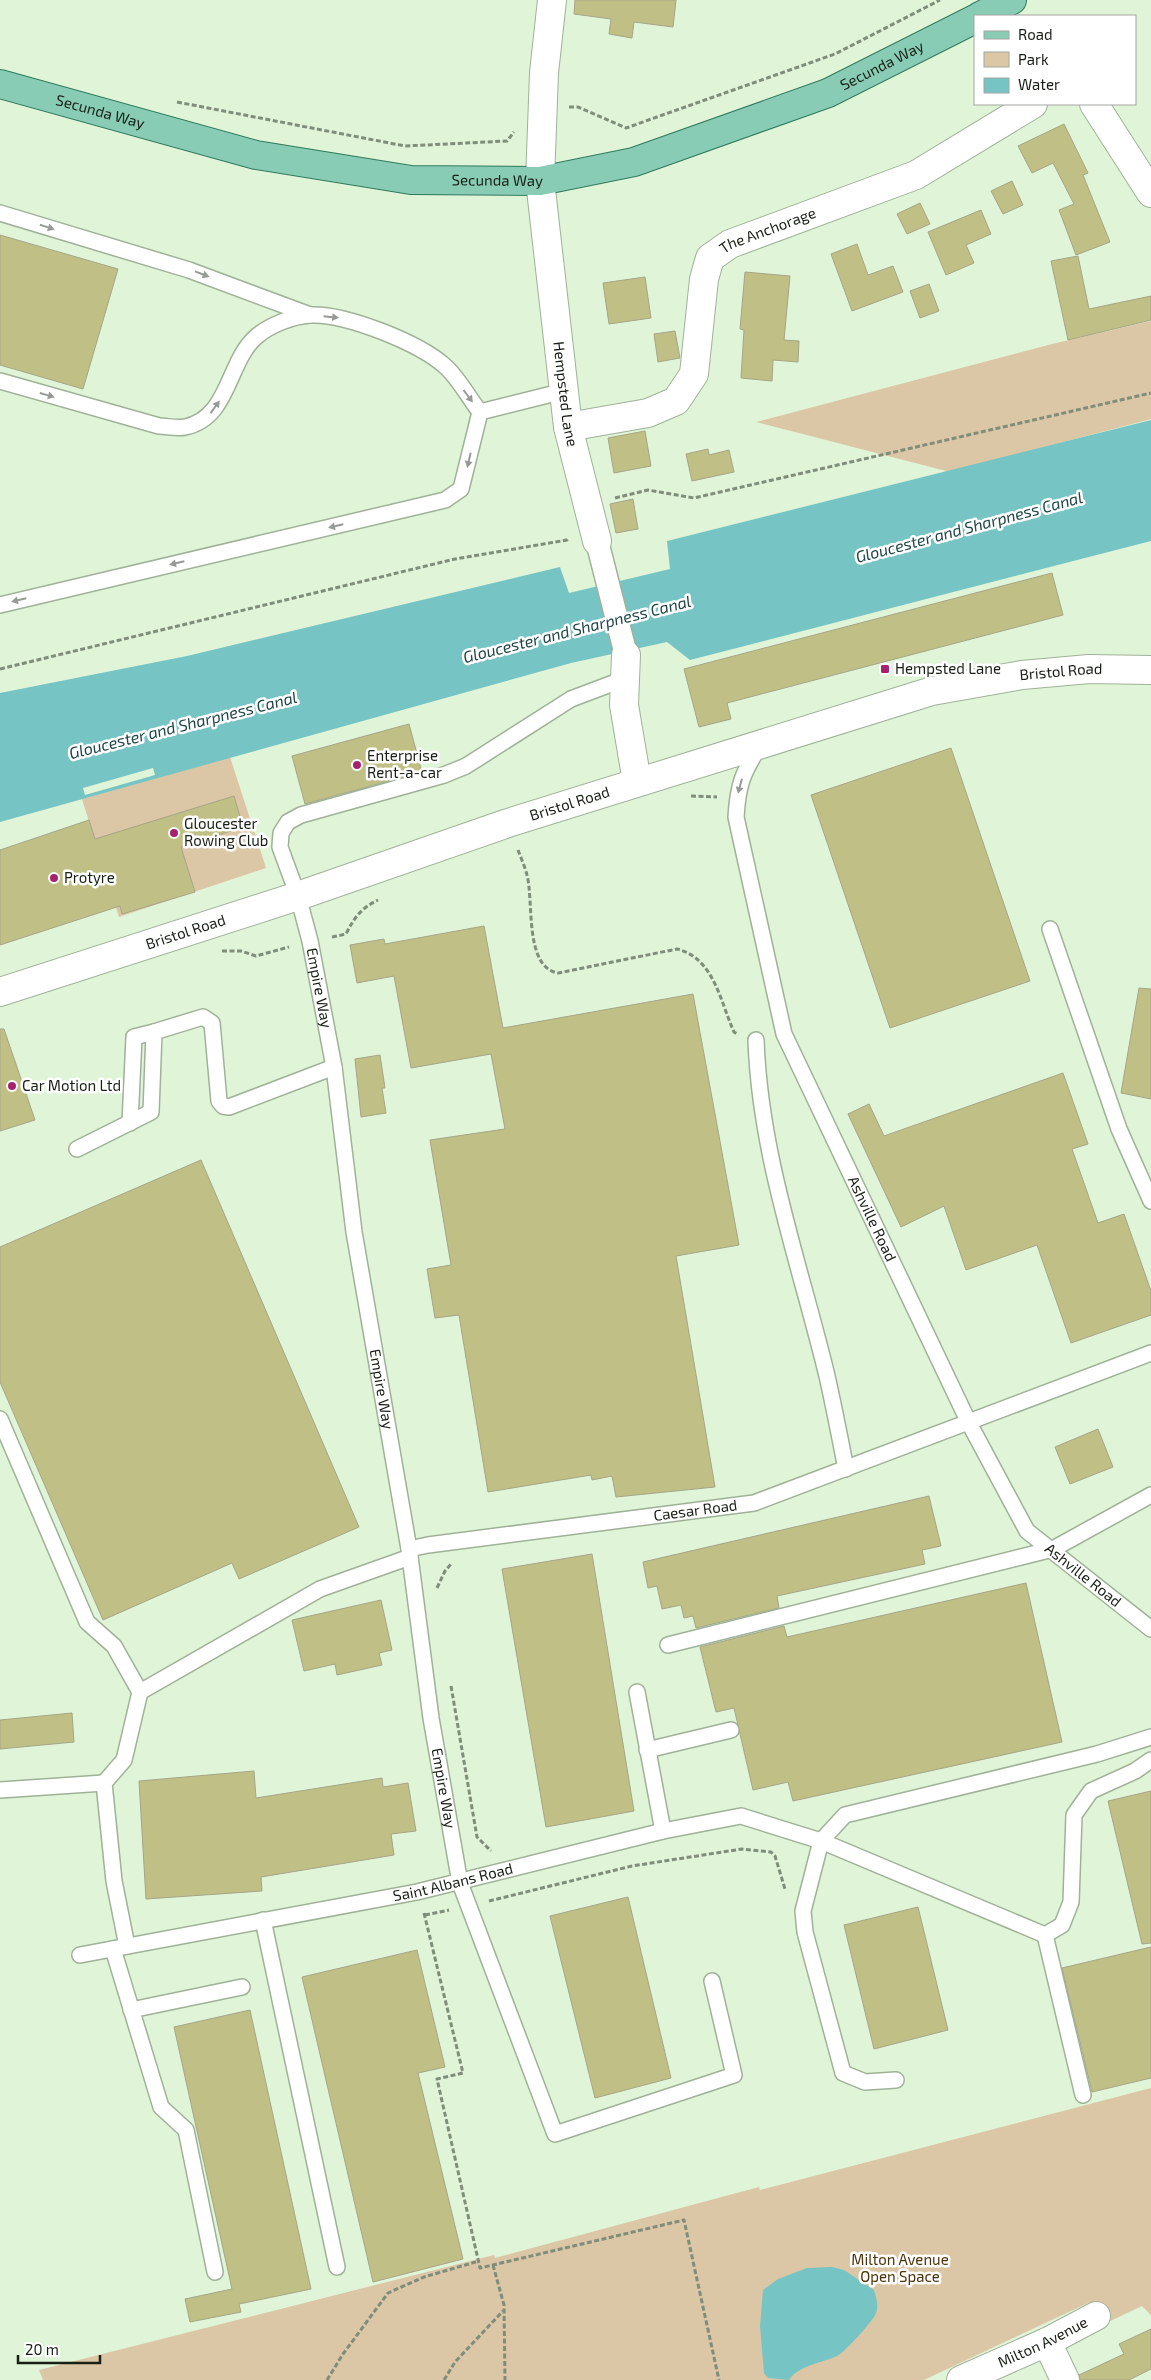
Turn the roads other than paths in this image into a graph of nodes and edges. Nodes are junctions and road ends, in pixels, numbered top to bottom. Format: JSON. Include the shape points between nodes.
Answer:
{"nodes":[{"id":1,"x":552,"y":0,"type":"edge"},
{"id":2,"x":1012,"y":0,"type":"edge"},
{"id":3,"x":982,"y":15,"type":"edge"},
{"id":4,"x":974,"y":20,"type":"edge"},
{"id":5,"x":0,"y":84,"type":"edge"},
{"id":6,"x":1031,"y":105,"type":"edge"},
{"id":7,"x":1095,"y":105,"type":"edge"},
{"id":8,"x":540,"y":181,"type":"junction"},
{"id":9,"x":1151,"y":193,"type":"edge"},
{"id":10,"x":0,"y":213,"type":"edge"},
{"id":11,"x":310,"y":315,"type":"junction"},
{"id":12,"x":0,"y":382,"type":"edge"},
{"id":13,"x":564,"y":392,"type":"junction"},
{"id":14,"x":480,"y":412,"type":"junction"},
{"id":15,"x":568,"y":427,"type":"junction"},
{"id":16,"x":599,"y":548,"type":"joint"},
{"id":17,"x":0,"y":605,"type":"edge"},
{"id":18,"x":625,"y":661,"type":"junction"},
{"id":19,"x":1151,"y":670,"type":"edge"},
{"id":20,"x":761,"y":743,"type":"junction"},
{"id":21,"x":637,"y":782,"type":"junction"},
{"id":22,"x":298,"y":896,"type":"junction"},
{"id":23,"x":1050,"y":929,"type":"dead end"},
{"id":24,"x":0,"y":992,"type":"edge"},
{"id":25,"x":154,"y":1032,"type":"junction"},
{"id":26,"x":756,"y":1040,"type":"road end"},
{"id":27,"x":334,"y":1066,"type":"junction"},
{"id":28,"x":130,"y":1123,"type":"junction"},
{"id":29,"x":77,"y":1149,"type":"dead end"},
{"id":30,"x":1151,"y":1201,"type":"edge"},
{"id":31,"x":1151,"y":1353,"type":"edge"},
{"id":32,"x":0,"y":1419,"type":"edge"},
{"id":33,"x":969,"y":1423,"type":"junction"},
{"id":34,"x":846,"y":1469,"type":"junction"},
{"id":35,"x":1151,"y":1495,"type":"edge"},
{"id":36,"x":1053,"y":1550,"type":"junction"},
{"id":37,"x":410,"y":1553,"type":"junction"},
{"id":38,"x":1151,"y":1629,"type":"edge"},
{"id":39,"x":668,"y":1645,"type":"dead end"},
{"id":40,"x":140,"y":1692,"type":"junction"},
{"id":41,"x":637,"y":1692,"type":"dead end"},
{"id":42,"x":731,"y":1730,"type":"dead end"},
{"id":43,"x":1151,"y":1737,"type":"edge"},
{"id":44,"x":647,"y":1750,"type":"junction"},
{"id":45,"x":1151,"y":1760,"type":"edge"},
{"id":46,"x":104,"y":1783,"type":"junction"},
{"id":47,"x":0,"y":1790,"type":"edge"},
{"id":48,"x":663,"y":1831,"type":"junction"},
{"id":49,"x":821,"y":1841,"type":"junction"},
{"id":50,"x":460,"y":1882,"type":"junction"},
{"id":51,"x":263,"y":1920,"type":"junction"},
{"id":52,"x":1045,"y":1935,"type":"junction"},
{"id":53,"x":120,"y":1947,"type":"junction"},
{"id":54,"x":80,"y":1955,"type":"dead end"},
{"id":55,"x":712,"y":1981,"type":"dead end"},
{"id":56,"x":242,"y":1987,"type":"dead end"},
{"id":57,"x":131,"y":2010,"type":"junction"},
{"id":58,"x":896,"y":2080,"type":"dead end"},
{"id":59,"x":1083,"y":2096,"type":"dead end"},
{"id":60,"x":337,"y":2267,"type":"dead end"},
{"id":61,"x":216,"y":2272,"type":"dead end"},
{"id":62,"x":1096,"y":2316,"type":"dead end"},
{"id":63,"x":1046,"y":2342,"type":"junction"},
{"id":64,"x":960,"y":2380,"type":"edge"},
{"id":65,"x":1065,"y":2380,"type":"edge"}],
"edges":[{"from":1,"to":8,"type":"street","name":"Hempsted Lane"},
{"from":2,"to":3,"type":"main road"},
{"from":4,"to":8,"type":"main road","name":"Secunda Way","via":[[828,93],[634,162]]},
{"from":5,"to":8,"type":"main road","name":"Secunda Way","via":[[256,155],[412,180]]},
{"from":6,"to":15,"type":"street","name":"The Anchorage","via":[[916,175],[730,244],[710,258],[704,279],[694,374],[676,401],[648,413]]},
{"from":7,"to":9,"type":"street"},
{"from":8,"to":13,"type":"street","name":"Hempsted Lane"},
{"from":10,"to":11,"type":"lane","one_way":true,"via":[[189,270]]},
{"from":12,"to":11,"type":"lane","one_way":true,"via":[[159,426],[184,428],[203,421],[217,406],[239,359],[257,336],[282,322]]},
{"from":11,"to":14,"type":"lane","one_way":true,"via":[[339,318],[418,348],[446,367]]},
{"from":13,"to":14,"type":"lane"},
{"from":13,"to":15,"type":"street","name":"Hempsted Lane"},
{"from":14,"to":17,"type":"lane","one_way":true,"via":[[461,489],[446,500]]},
{"from":15,"to":16,"type":"street","name":"Hempsted Lane","via":[[594,504]]},
{"from":16,"to":18,"type":"street","name":"Hempsted Lane"},
{"from":18,"to":21,"type":"street","name":"Hempsted Lane","via":[[624,705]]},
{"from":18,"to":22,"type":"lane","name":"Empire Way","via":[[466,766],[301,815],[288,822],[281,833],[280,847]]},
{"from":19,"to":20,"type":"street","name":"Bristol Road","via":[[1089,669],[1022,675],[932,691]]},
{"from":20,"to":21,"type":"street","name":"Bristol Road"},
{"from":20,"to":33,"type":"lane","name":"Ashville Road","one_way":true,"via":[[745,769],[738,790],[736,817],[784,1034]]},
{"from":21,"to":22,"type":"street","name":"Bristol Road"},
{"from":22,"to":24,"type":"street","name":"Bristol Road"},
{"from":22,"to":27,"type":"lane","name":"Empire Way"},
{"from":23,"to":30,"type":"lane","via":[[1119,1129]]},
{"from":25,"to":27,"type":"lane","via":[[203,1017],[209,1019],[219,1101],[223,1106],[229,1107]]},
{"from":25,"to":28,"type":"lane","via":[[151,1112]]},
{"from":25,"to":28,"type":"lane","via":[[134,1038]]},
{"from":26,"to":34,"type":"lane","via":[[757,1074],[773,1176],[827,1376]]},
{"from":27,"to":37,"type":"lane","name":"Empire Way","via":[[354,1232]]},
{"from":28,"to":29,"type":"lane"},
{"from":31,"to":33,"type":"lane","name":"Caesar Road"},
{"from":32,"to":40,"type":"lane","via":[[87,1622],[114,1646]]},
{"from":33,"to":34,"type":"lane","name":"Caesar Road"},
{"from":33,"to":36,"type":"lane","name":"Ashville Road","via":[[1028,1531]]},
{"from":34,"to":37,"type":"lane","name":"Caesar Road","via":[[754,1503],[446,1543]]},
{"from":35,"to":36,"type":"lane"},
{"from":36,"to":38,"type":"lane","name":"Ashville Road"},
{"from":36,"to":39,"type":"lane"},
{"from":37,"to":40,"type":"lane","name":"Caesar Road","via":[[320,1588]]},
{"from":37,"to":50,"type":"lane","name":"Empire Way","via":[[431,1718]]},
{"from":40,"to":46,"type":"lane","via":[[124,1760]]},
{"from":41,"to":44,"type":"lane"},
{"from":42,"to":44,"type":"lane"},
{"from":43,"to":49,"type":"lane","via":[[1097,1754],[844,1815]]},
{"from":44,"to":48,"type":"lane"},
{"from":45,"to":52,"type":"lane","via":[[1136,1771],[1091,1791],[1074,1815],[1070,1902],[1062,1925]]},
{"from":46,"to":47,"type":"lane"},
{"from":46,"to":53,"type":"lane"},
{"from":48,"to":49,"type":"lane","name":"Saint Albans Road","via":[[741,1816]]},
{"from":48,"to":50,"type":"lane","name":"Saint Albans Road"},
{"from":49,"to":52,"type":"lane","name":"Saint Albans Road"},
{"from":49,"to":58,"type":"lane","via":[[803,1911],[805,1932],[843,2073],[865,2082]]},
{"from":50,"to":51,"type":"lane","name":"Saint Albans Road"},
{"from":50,"to":55,"type":"lane","name":"Empire Way","via":[[555,2134],[734,2075]]},
{"from":51,"to":53,"type":"lane","name":"Saint Albans Road"},
{"from":51,"to":60,"type":"lane"},
{"from":52,"to":59,"type":"lane"},
{"from":53,"to":54,"type":"lane","name":"Saint Albans Road"},
{"from":53,"to":57,"type":"lane"},
{"from":56,"to":57,"type":"lane"},
{"from":57,"to":61,"type":"lane","via":[[160,2107],[186,2130]]},
{"from":62,"to":63,"type":"street","name":"Milton Avenue"},
{"from":63,"to":64,"type":"street","name":"Milton Avenue"},
{"from":63,"to":65,"type":"street"}]}
